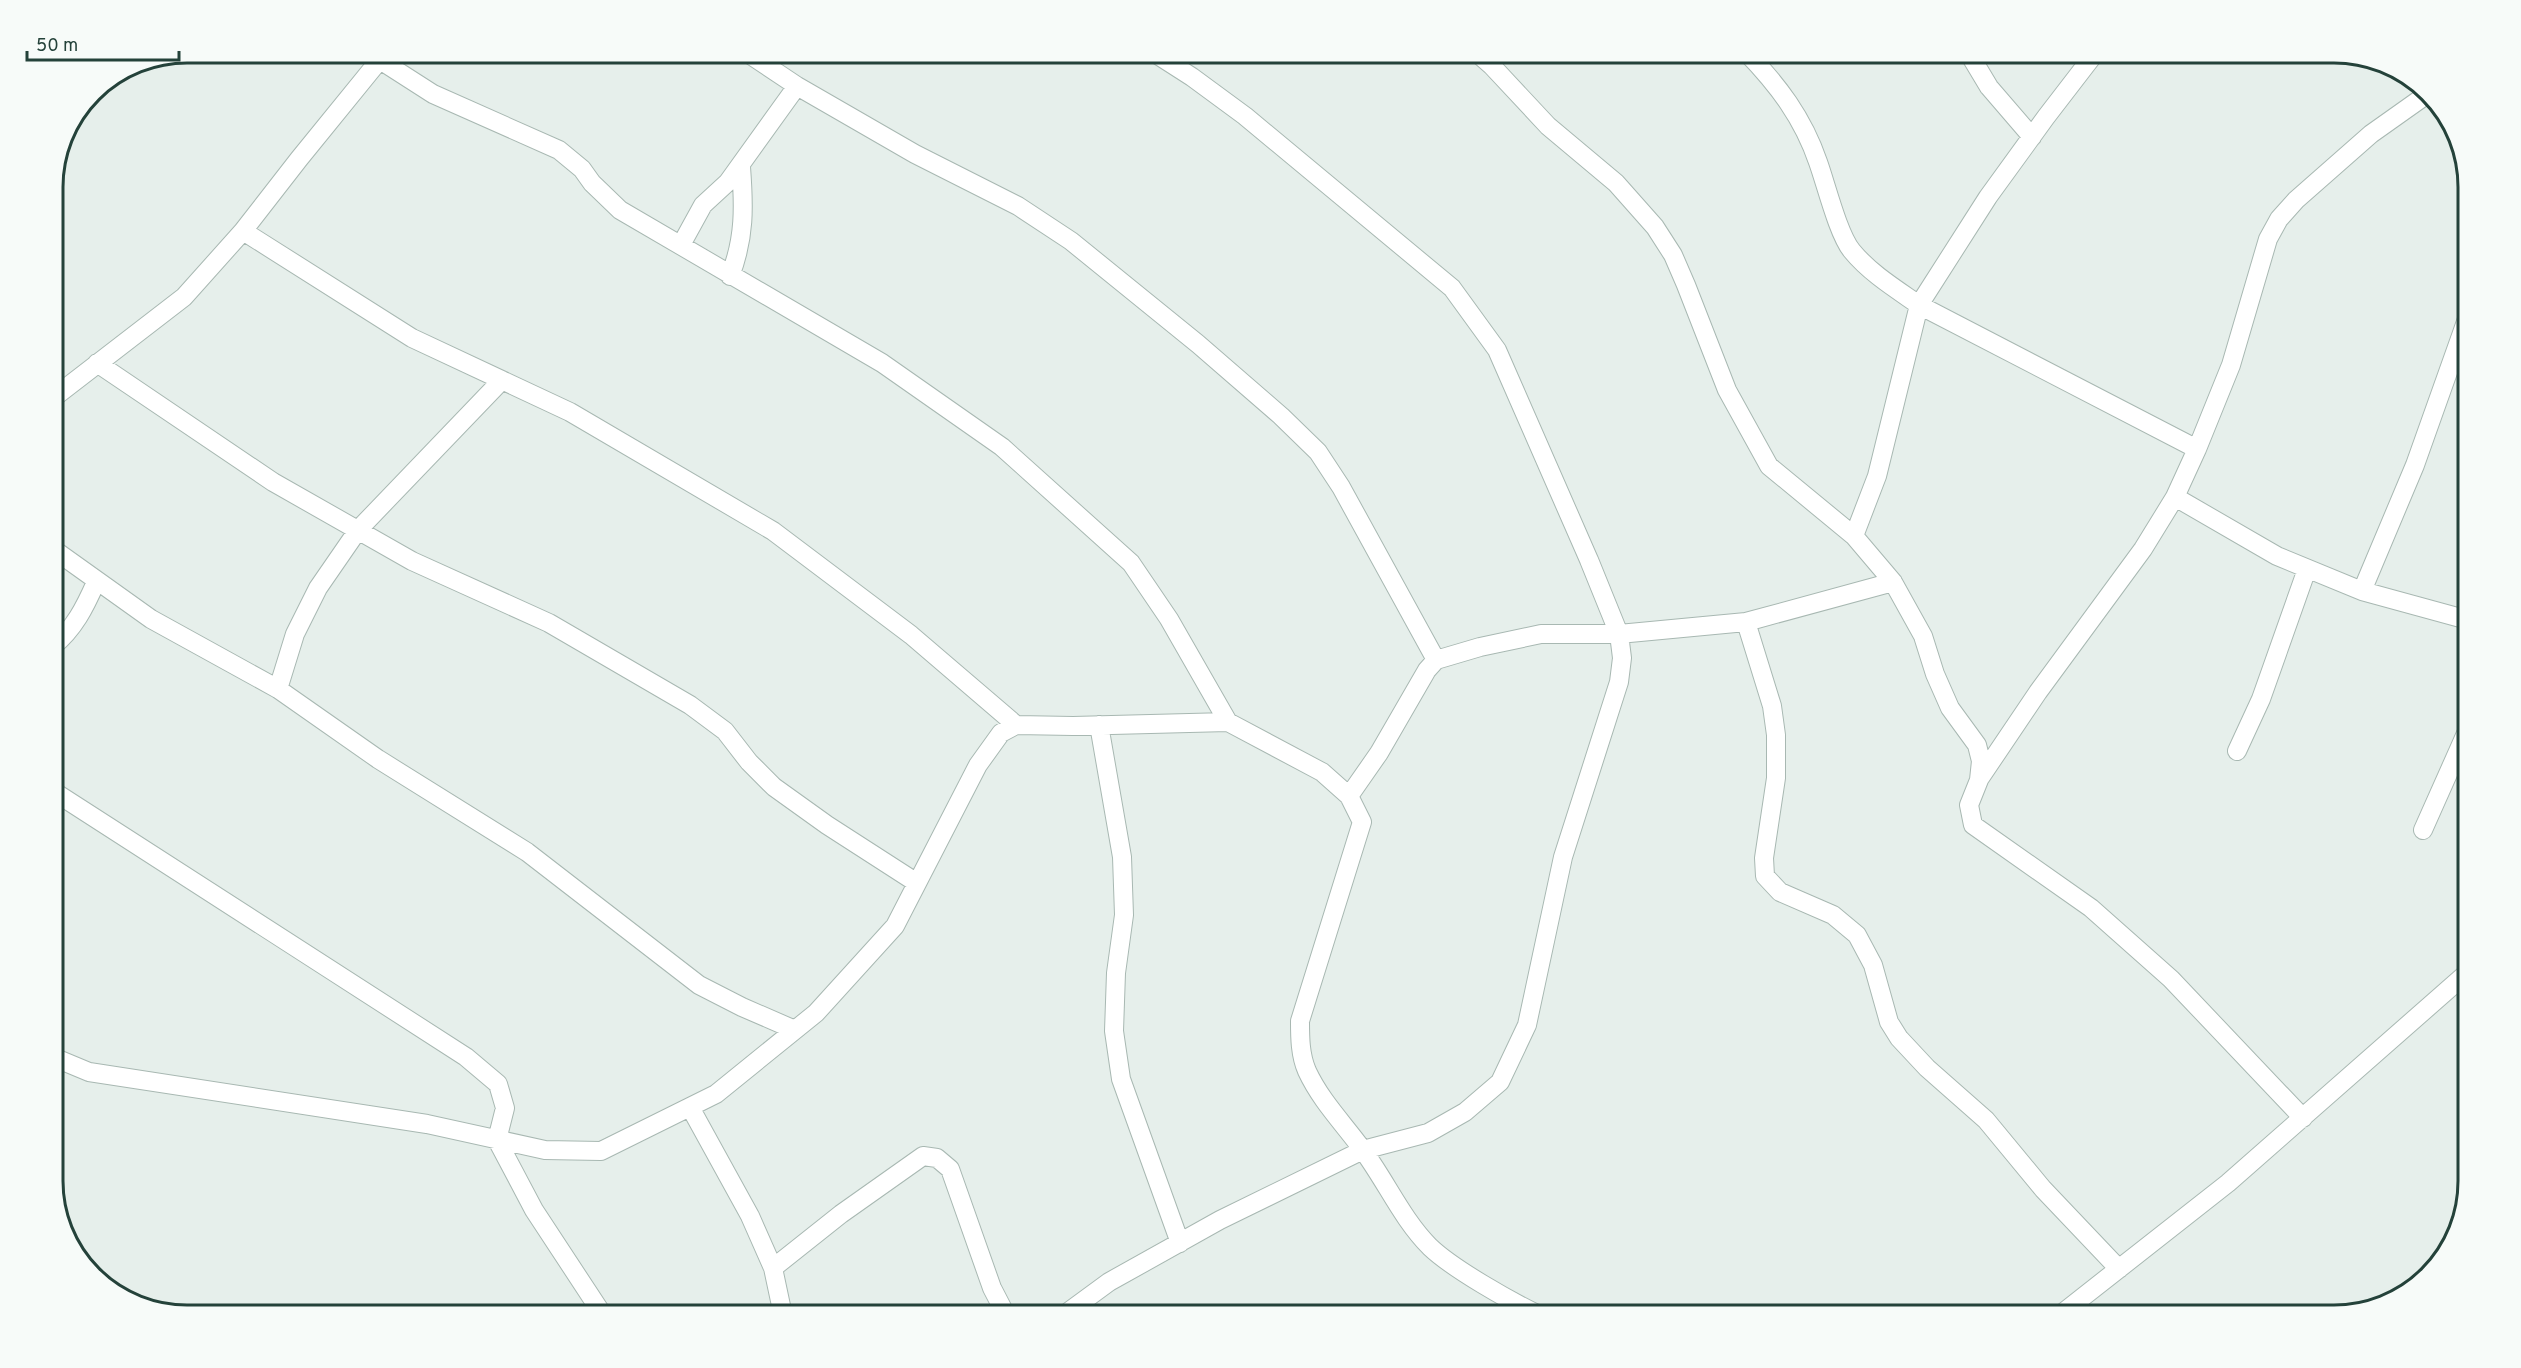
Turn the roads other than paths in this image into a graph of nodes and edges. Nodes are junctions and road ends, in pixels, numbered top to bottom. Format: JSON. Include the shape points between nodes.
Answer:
{"nodes":[{"id":1,"x":377,"y":63,"type":"edge"},
{"id":2,"x":392,"y":63,"type":"edge"},
{"id":3,"x":762,"y":63,"type":"edge"},
{"id":4,"x":1170,"y":63,"type":"edge"},
{"id":5,"x":1489,"y":63,"type":"edge"},
{"id":6,"x":1757,"y":63,"type":"edge"},
{"id":7,"x":1975,"y":63,"type":"edge"},
{"id":8,"x":2088,"y":63,"type":"edge"},
{"id":9,"x":797,"y":86,"type":"junction"},
{"id":10,"x":2421,"y":99,"type":"edge"},
{"id":11,"x":2032,"y":137,"type":"junction"},
{"id":12,"x":741,"y":166,"type":"junction"},
{"id":13,"x":243,"y":231,"type":"junction"},
{"id":14,"x":681,"y":244,"type":"junction"},
{"id":15,"x":730,"y":276,"type":"junction"},
{"id":16,"x":1919,"y":305,"type":"junction"},
{"id":17,"x":2458,"y":344,"type":"edge"},
{"id":18,"x":96,"y":363,"type":"junction"},
{"id":19,"x":502,"y":380,"type":"junction"},
{"id":20,"x":63,"y":390,"type":"edge"},
{"id":21,"x":2197,"y":449,"type":"junction"},
{"id":22,"x":2175,"y":497,"type":"junction"},
{"id":23,"x":358,"y":530,"type":"junction"},
{"id":24,"x":1854,"y":537,"type":"junction"},
{"id":25,"x":63,"y":557,"type":"edge"},
{"id":26,"x":2307,"y":569,"type":"junction"},
{"id":27,"x":96,"y":582,"type":"junction"},
{"id":28,"x":1893,"y":582,"type":"junction"},
{"id":29,"x":2362,"y":591,"type":"junction"},
{"id":30,"x":2458,"y":617,"type":"edge"},
{"id":31,"x":1746,"y":622,"type":"junction"},
{"id":32,"x":1619,"y":634,"type":"junction"},
{"id":33,"x":63,"y":639,"type":"edge"},
{"id":34,"x":1436,"y":660,"type":"junction"},
{"id":35,"x":278,"y":689,"type":"junction"},
{"id":36,"x":1228,"y":722,"type":"junction"},
{"id":37,"x":1016,"y":725,"type":"junction"},
{"id":38,"x":1099,"y":726,"type":"junction"},
{"id":39,"x":2237,"y":751,"type":"dead end"},
{"id":40,"x":2458,"y":751,"type":"edge"},
{"id":41,"x":1979,"y":780,"type":"junction"},
{"id":42,"x":1349,"y":796,"type":"junction"},
{"id":43,"x":63,"y":797,"type":"edge"},
{"id":44,"x":2423,"y":830,"type":"dead end"},
{"id":45,"x":916,"y":883,"type":"junction"},
{"id":46,"x":2458,"y":981,"type":"edge"},
{"id":47,"x":795,"y":1030,"type":"junction"},
{"id":48,"x":63,"y":1061,"type":"edge"},
{"id":49,"x":690,"y":1107,"type":"junction"},
{"id":50,"x":2303,"y":1118,"type":"junction"},
{"id":51,"x":497,"y":1140,"type":"junction"},
{"id":52,"x":1363,"y":1150,"type":"junction"},
{"id":53,"x":1180,"y":1243,"type":"junction"},
{"id":54,"x":773,"y":1268,"type":"junction"},
{"id":55,"x":2119,"y":1269,"type":"junction"},
{"id":56,"x":596,"y":1305,"type":"edge"},
{"id":57,"x":781,"y":1305,"type":"edge"},
{"id":58,"x":1000,"y":1305,"type":"edge"},
{"id":59,"x":1079,"y":1305,"type":"edge"},
{"id":60,"x":1520,"y":1305,"type":"edge"},
{"id":61,"x":2074,"y":1305,"type":"edge"}],
"edges":[{"from":1,"to":13,"type":"street"},
{"from":2,"to":14,"type":"street","via":[[433,94],[559,150],[620,210]]},
{"from":3,"to":9,"type":"street"},
{"from":4,"to":32,"type":"street","via":[[1245,116],[1452,288],[1497,350]]},
{"from":5,"to":24,"type":"street","via":[[1548,126],[1617,183],[1655,227],[1673,255],[1727,390],[1769,466]]},
{"from":6,"to":16,"type":"street","via":[[1793,107],[1806,131],[1850,250],[1880,278]]},
{"from":7,"to":11,"type":"street","via":[[1989,87]]},
{"from":8,"to":11,"type":"street"},
{"from":9,"to":12,"type":"street"},
{"from":9,"to":34,"type":"street","via":[[915,154],[1018,206],[1071,241],[1281,416],[1318,452],[1341,486]]},
{"from":10,"to":21,"type":"street","via":[[2371,134],[2279,219],[2268,239],[2231,365]]},
{"from":11,"to":16,"type":"street","via":[[1988,197]]},
{"from":12,"to":14,"type":"street","via":[[703,205]]},
{"from":12,"to":15,"type":"street","via":[[744,210],[739,254]]},
{"from":13,"to":18,"type":"street","via":[[184,297]]},
{"from":13,"to":19,"type":"street","via":[[412,338]]},
{"from":14,"to":15,"type":"street"},
{"from":15,"to":36,"type":"street","via":[[882,363],[1002,447],[1077,513],[1131,563],[1169,619]]},
{"from":16,"to":21,"type":"street"},
{"from":16,"to":24,"type":"street","via":[[1877,476]]},
{"from":17,"to":29,"type":"street","via":[[2415,465]]},
{"from":18,"to":20,"type":"street"},
{"from":18,"to":23,"type":"street","via":[[273,482]]},
{"from":19,"to":23,"type":"street"},
{"from":19,"to":37,"type":"street","via":[[570,411],[773,531],[911,635]]},
{"from":21,"to":22,"type":"street"},
{"from":22,"to":26,"type":"street"},
{"from":22,"to":41,"type":"street","via":[[2143,549]]},
{"from":23,"to":35,"type":"street","via":[[318,588],[295,634]]},
{"from":23,"to":45,"type":"street","via":[[412,561],[549,623],[690,705],[725,731],[774,787]]},
{"from":24,"to":28,"type":"street"},
{"from":25,"to":27,"type":"street"},
{"from":26,"to":29,"type":"street"},
{"from":26,"to":39,"type":"street","via":[[2261,699]]},
{"from":27,"to":33,"type":"street","via":[[83,611]]},
{"from":27,"to":35,"type":"street","via":[[151,619]]},
{"from":28,"to":31,"type":"street"},
{"from":28,"to":41,"type":"street","via":[[1923,636],[1950,708],[1977,745],[1981,761]]},
{"from":29,"to":30,"type":"street"},
{"from":31,"to":32,"type":"street"},
{"from":31,"to":55,"type":"street","via":[[1772,706],[1776,735],[1776,778],[1764,858],[1765,876],[1780,892],[1833,915],[1857,935],[1873,965],[1889,1022],[1899,1038],[1986,1119],[2043,1190]]},
{"from":32,"to":34,"type":"street","via":[[1541,634]]},
{"from":32,"to":52,"type":"street","via":[[1619,682],[1563,857],[1527,1025],[1500,1082],[1465,1112],[1428,1133]]},
{"from":34,"to":42,"type":"street"},
{"from":35,"to":47,"type":"street","via":[[378,759],[527,852],[699,985]]},
{"from":36,"to":38,"type":"street"},
{"from":36,"to":42,"type":"street","via":[[1322,772]]},
{"from":37,"to":38,"type":"street"},
{"from":37,"to":45,"type":"street","via":[[1001,733],[978,765]]},
{"from":38,"to":53,"type":"street","via":[[1122,857],[1124,915],[1114,1031],[1121,1079]]},
{"from":40,"to":44,"type":"street"},
{"from":41,"to":50,"type":"street","via":[[1969,805],[1973,825],[2091,908],[2171,979]]},
{"from":42,"to":52,"type":"street","via":[[1362,822],[1300,1021],[1300,1042],[1306,1069],[1326,1104]]},
{"from":43,"to":51,"type":"street","via":[[465,1057],[498,1084],[505,1108]]},
{"from":45,"to":47,"type":"street","via":[[895,926],[816,1013]]},
{"from":46,"to":50,"type":"street"},
{"from":47,"to":49,"type":"street","via":[[716,1094]]},
{"from":48,"to":51,"type":"street","via":[[89,1072],[350,1111]]},
{"from":49,"to":51,"type":"street","via":[[601,1151],[545,1150]]},
{"from":49,"to":54,"type":"street","via":[[750,1216]]},
{"from":50,"to":55,"type":"street"},
{"from":51,"to":56,"type":"street","via":[[534,1210]]},
{"from":52,"to":53,"type":"street"},
{"from":52,"to":60,"type":"street","via":[[1399,1208],[1431,1248]]},
{"from":53,"to":59,"type":"street","via":[[1109,1282]]},
{"from":54,"to":57,"type":"street"},
{"from":54,"to":58,"type":"street","via":[[923,1156],[938,1158],[950,1169]]},
{"from":55,"to":61,"type":"street"}]}
